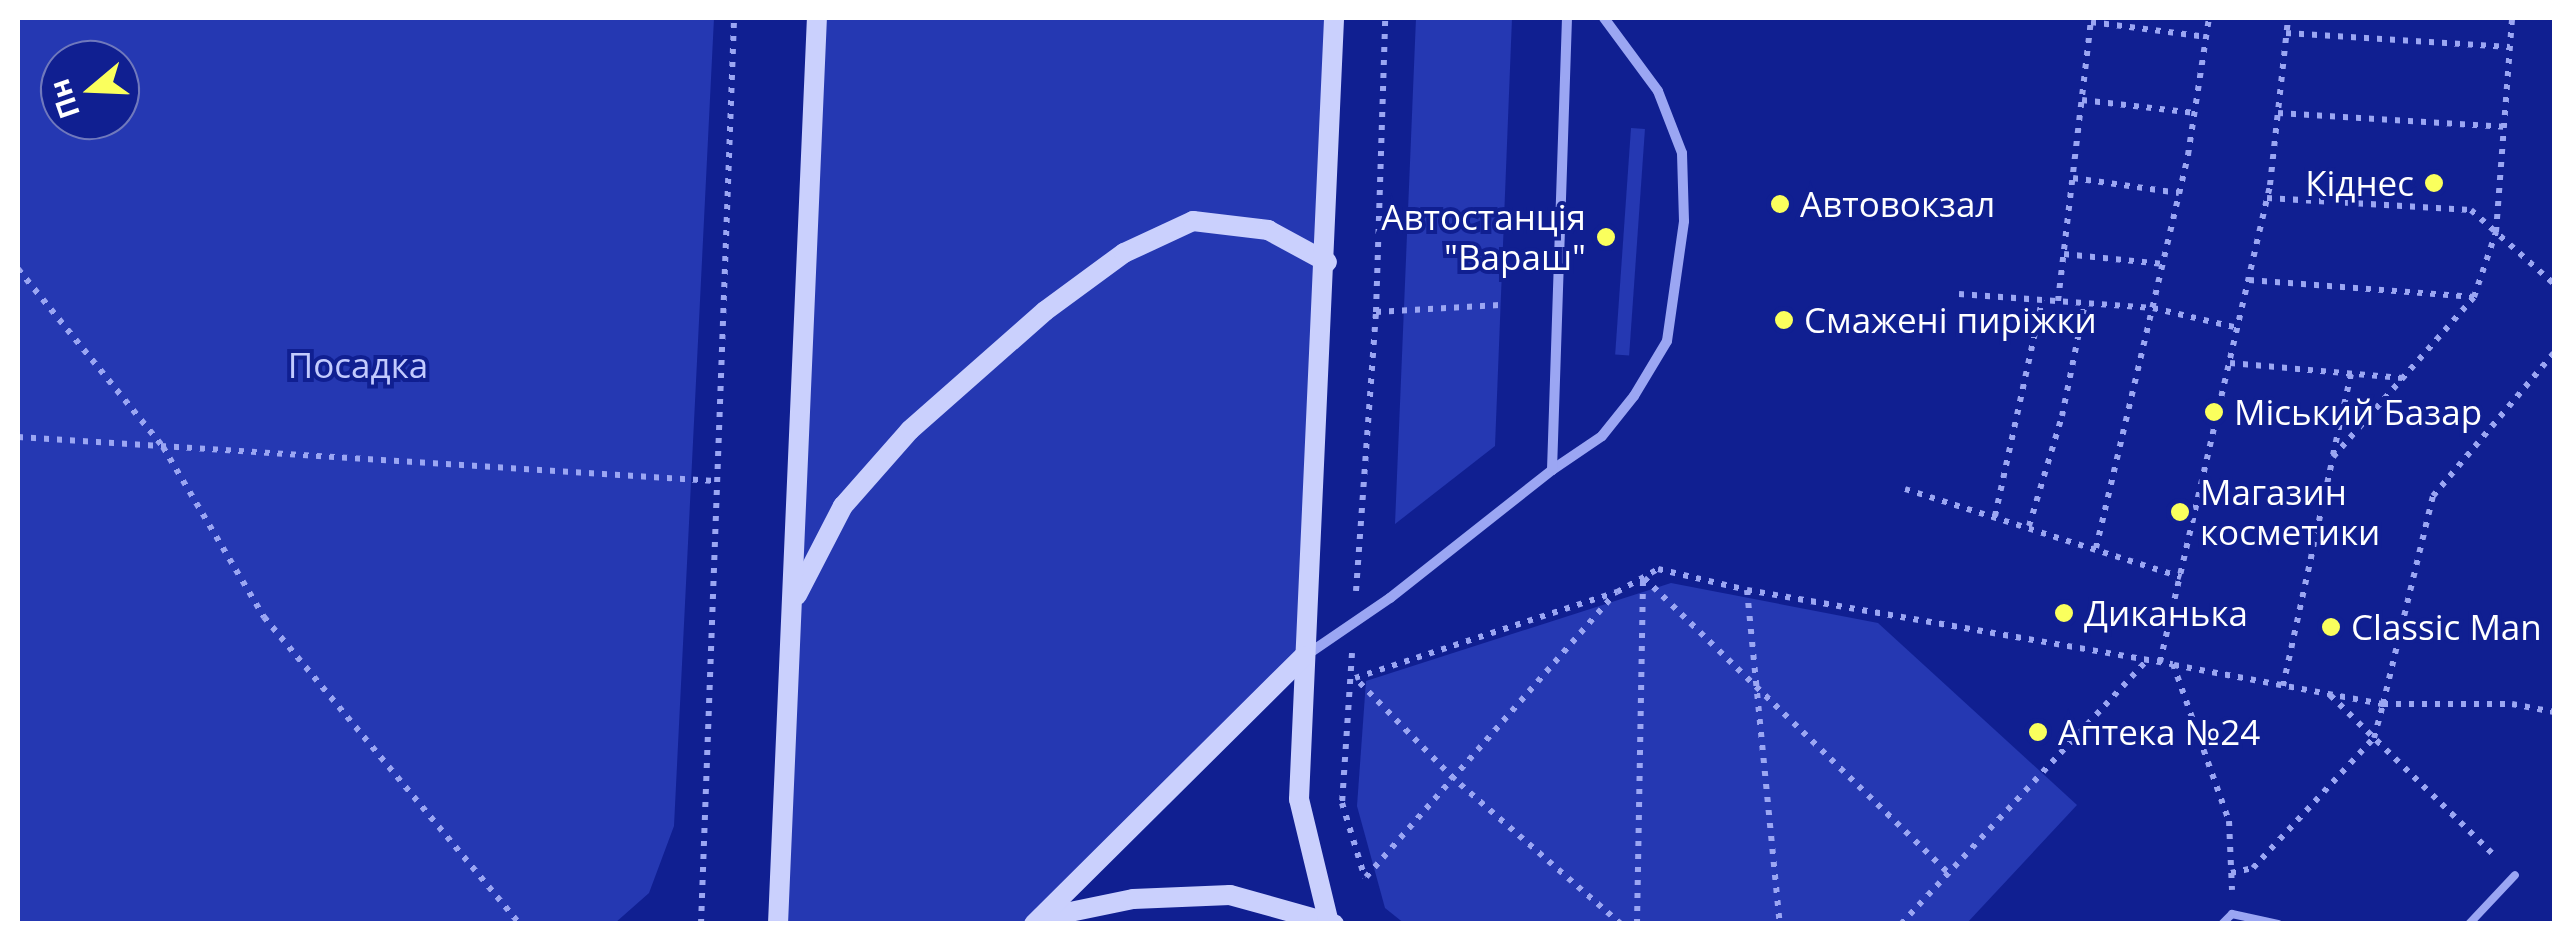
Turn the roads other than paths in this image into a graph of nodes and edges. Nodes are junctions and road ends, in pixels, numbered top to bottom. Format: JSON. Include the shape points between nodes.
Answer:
{"nodes":[{"id":1,"x":817,"y":18,"type":"edge"},
{"id":2,"x":1334,"y":18,"type":"edge"},
{"id":3,"x":1567,"y":18,"type":"edge"},
{"id":4,"x":1604,"y":18,"type":"edge"},
{"id":5,"x":1326,"y":262,"type":"junction"},
{"id":6,"x":1552,"y":470,"type":"junction"},
{"id":7,"x":793,"y":602,"type":"junction"},
{"id":8,"x":1304,"y":656,"type":"junction"},
{"id":9,"x":2515,"y":876,"type":"road end"},
{"id":10,"x":1036,"y":921,"type":"edge"},
{"id":11,"x":1331,"y":921,"type":"edge"},
{"id":12,"x":779,"y":922,"type":"edge"},
{"id":13,"x":2222,"y":924,"type":"edge"},
{"id":14,"x":2278,"y":924,"type":"edge"},
{"id":15,"x":2469,"y":924,"type":"edge"}],
"edges":[{"from":1,"to":7,"type":"main road"},
{"from":2,"to":5,"type":"main road"},
{"from":3,"to":6,"type":"street"},
{"from":4,"to":6,"type":"street","via":[[1658,91],[1682,153],[1684,221],[1667,341],[1602,436]]},
{"from":5,"to":7,"type":"main road","via":[[1268,230],[1193,221],[1124,252],[1045,311],[910,430],[843,506]]},
{"from":5,"to":8,"type":"main road"},
{"from":6,"to":8,"type":"street","via":[[1390,598]]},
{"from":7,"to":12,"type":"main road"},
{"from":8,"to":10,"type":"main road"},
{"from":8,"to":11,"type":"main road","via":[[1299,799]]},
{"from":9,"to":15,"type":"lane"},
{"from":10,"to":11,"type":"main road","via":[[1133,900],[1230,895]]},
{"from":13,"to":14,"type":"lane","via":[[2232,914]]}]}
